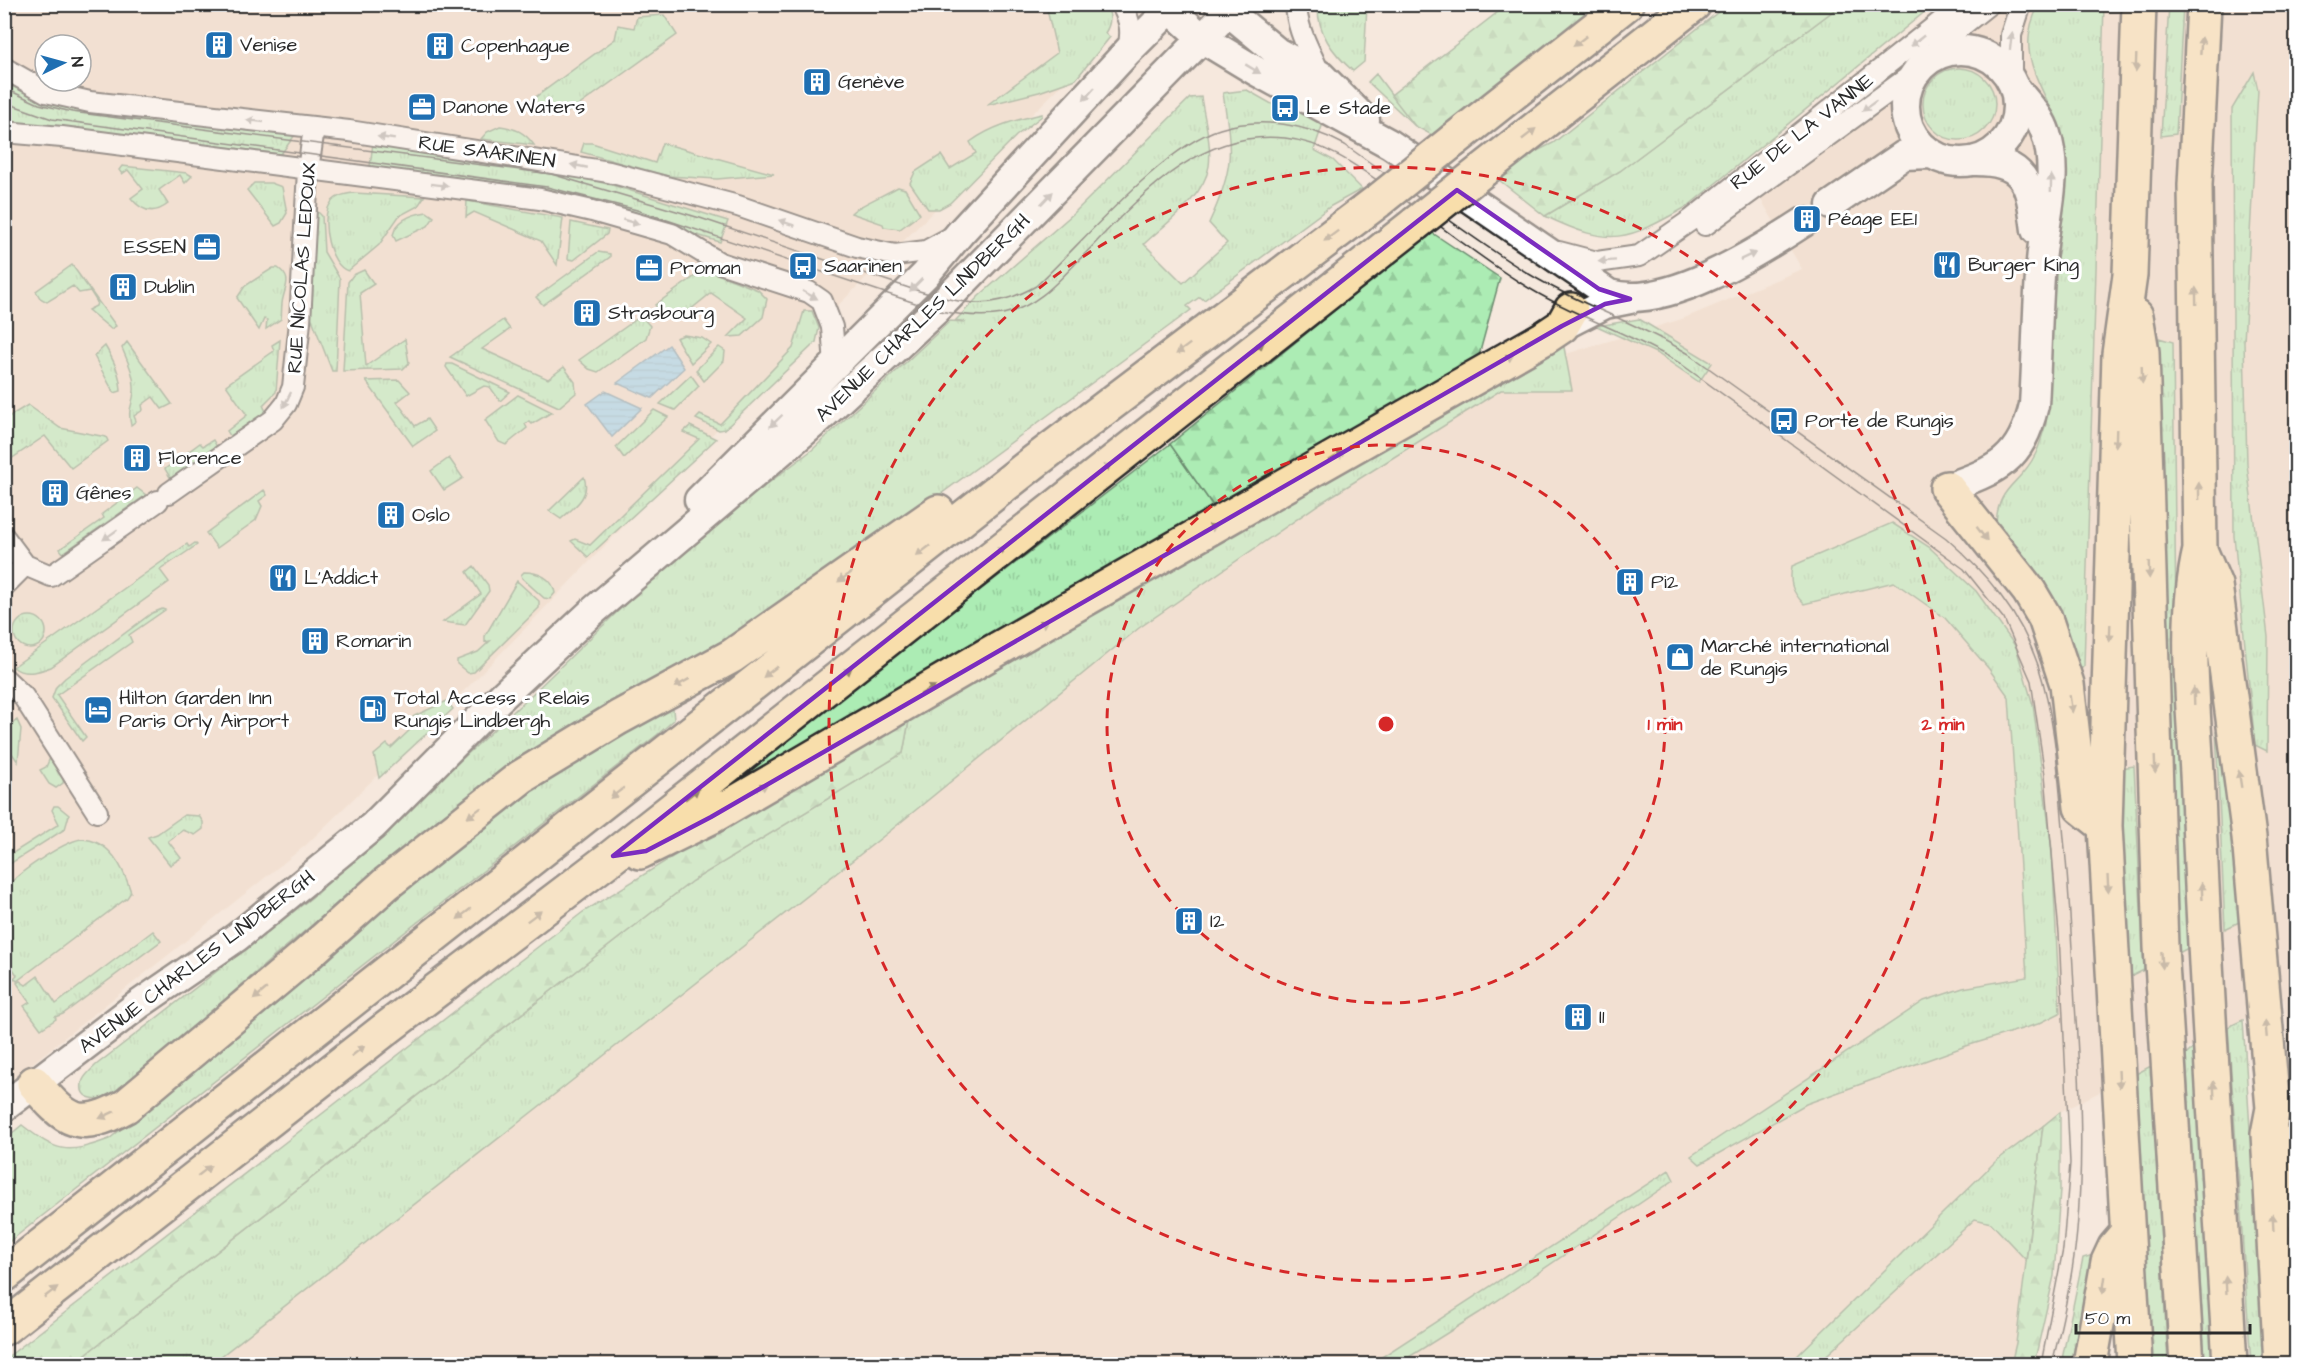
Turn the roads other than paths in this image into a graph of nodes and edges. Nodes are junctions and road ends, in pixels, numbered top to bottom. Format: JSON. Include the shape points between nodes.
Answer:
{"nodes":[{"id":1,"x":1296,"y":4,"type":"edge"},
{"id":2,"x":1626,"y":4,"type":"edge"},
{"id":3,"x":1694,"y":4,"type":"edge"},
{"id":4,"x":1963,"y":4,"type":"edge"},
{"id":5,"x":1989,"y":4,"type":"edge"},
{"id":6,"x":2021,"y":4,"type":"edge"},
{"id":7,"x":2139,"y":4,"type":"edge"},
{"id":8,"x":2204,"y":4,"type":"edge"},
{"id":9,"x":1173,"y":7,"type":"edge"},
{"id":10,"x":1228,"y":7,"type":"edge"},
{"id":11,"x":1125,"y":11,"type":"edge"},
{"id":12,"x":1203,"y":39,"type":"junction"},
{"id":13,"x":1128,"y":51,"type":"junction"},
{"id":14,"x":1922,"y":66,"type":"junction"},
{"id":15,"x":4,"y":68,"type":"edge"},
{"id":16,"x":1320,"y":75,"type":"junction"},
{"id":17,"x":2012,"y":82,"type":"junction"},
{"id":18,"x":314,"y":128,"type":"junction"},
{"id":19,"x":4,"y":132,"type":"edge"},
{"id":20,"x":1390,"y":144,"type":"junction"},
{"id":21,"x":1932,"y":154,"type":"junction"},
{"id":22,"x":1973,"y":161,"type":"junction"},
{"id":23,"x":308,"y":170,"type":"junction"},
{"id":24,"x":1831,"y":205,"type":"dead end"},
{"id":25,"x":1804,"y":222,"type":"dead end"},
{"id":26,"x":961,"y":232,"type":"junction"},
{"id":27,"x":1639,"y":256,"type":"junction"},
{"id":28,"x":2040,"y":262,"type":"junction"},
{"id":29,"x":1572,"y":263,"type":"junction"},
{"id":30,"x":2130,"y":275,"type":"junction"},
{"id":31,"x":1630,"y":299,"type":"junction"},
{"id":32,"x":1567,"y":318,"type":"junction"},
{"id":33,"x":835,"y":364,"type":"junction"},
{"id":34,"x":1034,"y":462,"type":"junction"},
{"id":35,"x":1947,"y":488,"type":"joint"},
{"id":36,"x":4,"y":537,"type":"edge"},
{"id":37,"x":2200,"y":550,"type":"junction"},
{"id":38,"x":25,"y":565,"type":"junction"},
{"id":39,"x":4,"y":586,"type":"edge"},
{"id":40,"x":592,"y":612,"type":"junction"},
{"id":41,"x":4,"y":678,"type":"edge"},
{"id":42,"x":97,"y":812,"type":"dead end"},
{"id":43,"x":2105,"y":826,"type":"junction"},
{"id":44,"x":613,"y":856,"type":"junction"},
{"id":45,"x":34,"y":1083,"type":"junction"},
{"id":46,"x":4,"y":1107,"type":"edge"},
{"id":47,"x":2273,"y":1108,"type":"junction"},
{"id":48,"x":2296,"y":1211,"type":"edge"},
{"id":49,"x":2127,"y":1233,"type":"junction"},
{"id":50,"x":4,"y":1275,"type":"edge"},
{"id":51,"x":4,"y":1328,"type":"edge"},
{"id":52,"x":2090,"y":1365,"type":"edge"},
{"id":53,"x":2135,"y":1365,"type":"edge"},
{"id":54,"x":2187,"y":1365,"type":"edge"},
{"id":55,"x":2230,"y":1365,"type":"edge"},
{"id":56,"x":2281,"y":1365,"type":"edge"}],
"edges":[{"from":1,"to":16,"type":"street","via":[[1302,40]]},
{"from":2,"to":34,"type":"highway","one_way":true,"bridge":true,"via":[[1378,201]]},
{"from":44,"to":3,"type":"highway","one_way":true,"bridge":true},
{"from":4,"to":27,"type":"street","name":"RUE DE LA VANNE","one_way":true,"via":[[1691,220]]},
{"from":5,"to":14,"type":"street","name":"RUE DE LA VANNE","via":[[1949,36]]},
{"from":17,"to":6,"type":"street","one_way":true,"via":[[2011,35]]},
{"from":7,"to":30,"type":"highway","one_way":true},
{"from":37,"to":8,"type":"highway","one_way":true,"via":[[2195,185]]},
{"from":9,"to":12,"type":"main road"},
{"from":9,"to":13,"type":"main road","name":"AVENUE CHARLES LINDBERGH"},
{"from":10,"to":12,"type":"main road","name":"AVENUE CHARLES LINDBERGH"},
{"from":10,"to":16,"type":"main road","via":[[1277,52]]},
{"from":11,"to":13,"type":"street","via":[[1132,33]]},
{"from":12,"to":20,"type":"main road","one_way":true},
{"from":40,"to":12,"type":"main road","name":"AVENUE CHARLES LINDBERGH","one_way":true,"via":[[828,410],[998,249]]},
{"from":13,"to":26,"type":"main road","name":"AVENUE CHARLES LINDBERGH","one_way":true},
{"from":14,"to":17,"type":"main road","via":[[1955,50],[1969,50],[1996,62]]},
{"from":14,"to":21,"type":"main road","via":[[1909,85],[1906,116],[1911,131]]},
{"from":14,"to":27,"type":"street","name":"RUE DE LA VANNE","one_way":true,"via":[[1698,230]]},
{"from":18,"to":15,"type":"street","name":"RUE SAARINEN","one_way":true,"via":[[90,102],[46,92]]},
{"from":16,"to":20,"type":"main road"},
{"from":17,"to":22,"type":"main road","via":[[2017,100],[2010,132],[2001,145]]},
{"from":28,"to":17,"type":"main road","one_way":true,"via":[[2052,188],[2049,147],[2040,119]]},
{"from":18,"to":23,"type":"street","name":"RUE NICOLAS LEDOUX"},
{"from":26,"to":18,"type":"street","name":"RUE SAARINEN","one_way":true,"via":[[926,251],[895,255],[857,247],[738,206],[609,172]]},
{"from":19,"to":23,"type":"street","name":"RUE SAARINEN"},
{"from":20,"to":29,"type":"main road","via":[[1533,243]]},
{"from":21,"to":22,"type":"main road","via":[[1944,160]]},
{"from":21,"to":24,"type":"main road","via":[[1904,155]]},
{"from":22,"to":28,"type":"main road","via":[[2007,165],[2022,176],[2031,194]]},
{"from":23,"to":33,"type":"street","name":"RUE SAARINEN","one_way":true,"via":[[540,199],[672,234],[720,262],[809,292],[822,301],[832,327]]},
{"from":23,"to":38,"type":"street","name":"RUE NICOLAS LEDOUX","one_way":true,"via":[[300,322],[293,387],[286,404],[273,420],[51,576]]},
{"from":31,"to":25,"type":"main road","one_way":true,"via":[[1659,295],[1684,285],[1759,251]]},
{"from":26,"to":33,"type":"main road","name":"AVENUE CHARLES LINDBERGH","one_way":true,"via":[[925,275]]},
{"from":27,"to":29,"type":"street","name":"RUE DE LA VANNE","one_way":true},
{"from":28,"to":35,"type":"main road","via":[[2036,378],[2029,428],[2002,465]]},
{"from":29,"to":31,"type":"main road","via":[[1599,289]]},
{"from":29,"to":32,"type":"main road","via":[[1576,290]]},
{"from":30,"to":43,"type":"highway","one_way":true,"via":[[2119,354]]},
{"from":30,"to":54,"type":"highway","one_way":true,"via":[[2142,352],[2161,947]]},
{"from":31,"to":32,"type":"main road"},
{"from":44,"to":32,"type":"highway","one_way":true,"via":[[646,851],[711,817]]},
{"from":33,"to":40,"type":"main road","name":"AVENUE CHARLES LINDBERGH","one_way":true},
{"from":34,"to":45,"type":"highway","one_way":true,"via":[[1014,460],[732,656],[521,777],[387,883],[126,1106],[97,1120],[83,1122],[56,1109]]},
{"from":34,"to":50,"type":"highway","one_way":true},
{"from":35,"to":43,"type":"highway","one_way":true,"via":[[2029,591],[2045,618],[2067,684],[2081,807]]},
{"from":36,"to":38,"type":"street"},
{"from":47,"to":37,"type":"highway","one_way":true,"via":[[2249,837],[2215,585]]},
{"from":55,"to":37,"type":"highway","one_way":true,"via":[[2192,635],[2192,583]]},
{"from":38,"to":39,"type":"street"},
{"from":40,"to":45,"type":"main road","name":"AVENUE CHARLES LINDBERGH","via":[[373,826],[228,944]]},
{"from":41,"to":42,"type":"street","via":[[23,696]]},
{"from":43,"to":49,"type":"highway","one_way":true},
{"from":51,"to":44,"type":"highway","one_way":true,"via":[[382,1031]]},
{"from":45,"to":46,"type":"main road","name":"AVENUE CHARLES LINDBERGH"},
{"from":47,"to":48,"type":"highway","via":[[2287,1125]]},
{"from":56,"to":47,"type":"highway","one_way":true,"via":[[2268,1134]]},
{"from":49,"to":52,"type":"highway","one_way":true,"via":[[2108,1262]]},
{"from":49,"to":53,"type":"highway"}]}
